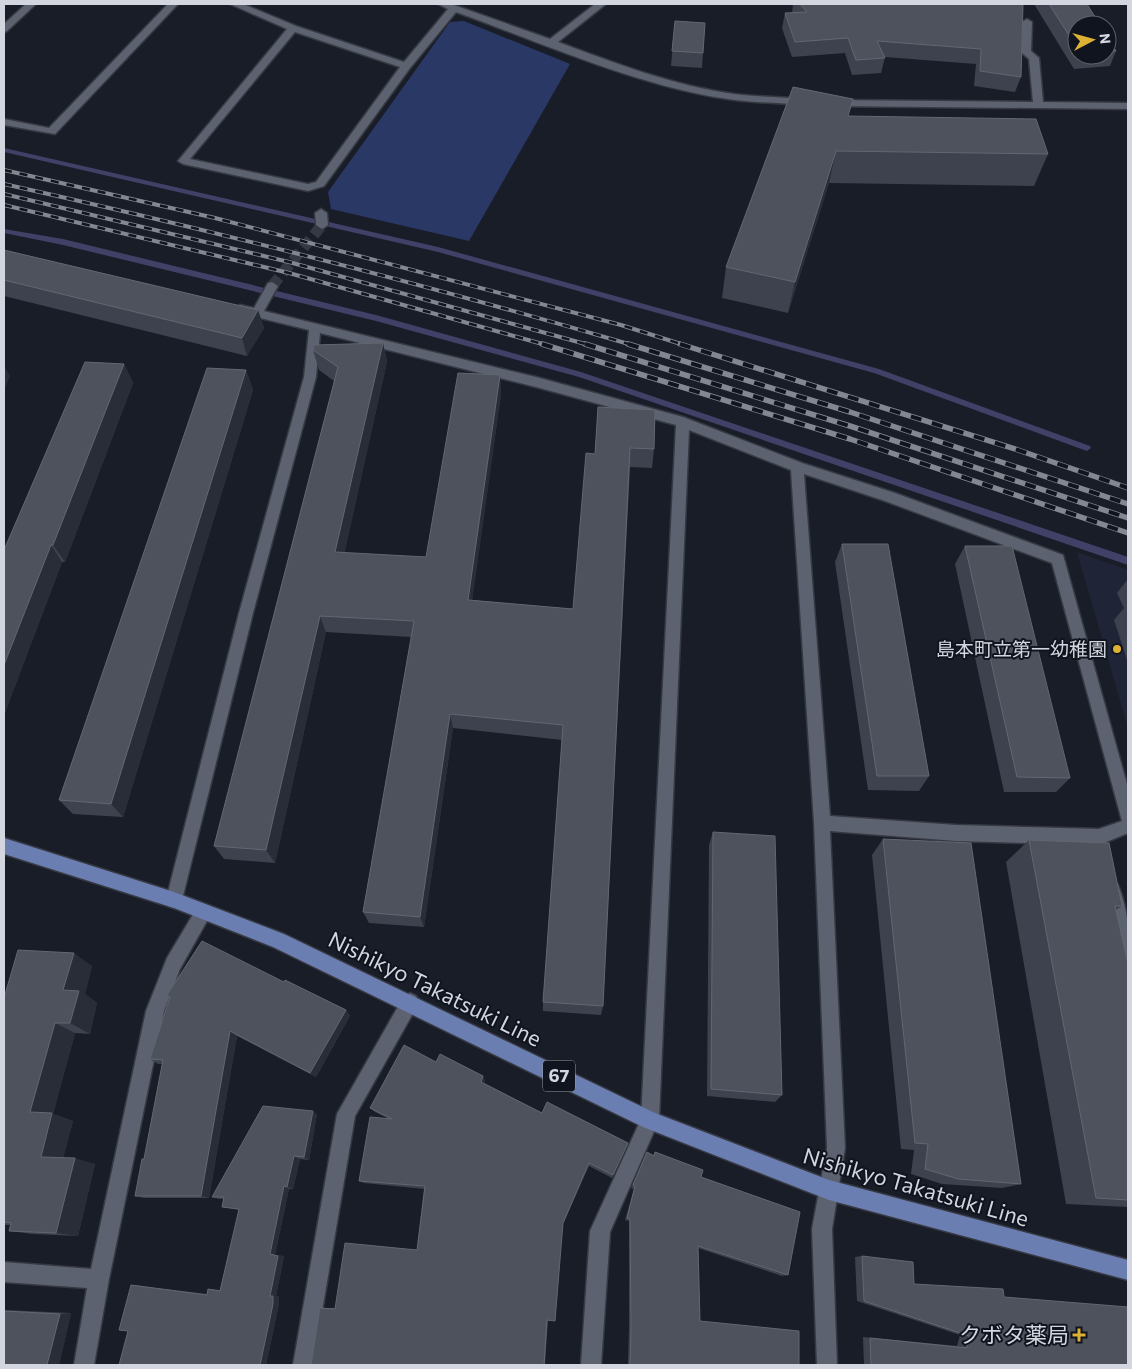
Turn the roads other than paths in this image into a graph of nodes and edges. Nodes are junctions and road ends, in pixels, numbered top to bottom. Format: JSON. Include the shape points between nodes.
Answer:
{"nodes":[{"id":1,"x":30,"y":4,"type":"edge"},
{"id":2,"x":173,"y":4,"type":"edge"},
{"id":3,"x":236,"y":4,"type":"edge"},
{"id":4,"x":443,"y":4,"type":"edge"},
{"id":5,"x":601,"y":4,"type":"edge"},
{"id":6,"x":454,"y":8,"type":"junction"},
{"id":7,"x":1027,"y":22,"type":"dead end"},
{"id":8,"x":293,"y":28,"type":"junction"},
{"id":9,"x":4,"y":29,"type":"edge"},
{"id":10,"x":552,"y":42,"type":"junction"},
{"id":11,"x":406,"y":66,"type":"junction"},
{"id":12,"x":1038,"y":105,"type":"junction"},
{"id":13,"x":1128,"y":106,"type":"edge"},
{"id":14,"x":4,"y":122,"type":"edge"},
{"id":15,"x":272,"y":286,"type":"tunnel mouth"},
{"id":16,"x":228,"y":306,"type":"edge"},
{"id":17,"x":257,"y":313,"type":"junction"},
{"id":18,"x":315,"y":326,"type":"junction"},
{"id":19,"x":683,"y":422,"type":"junction"},
{"id":20,"x":797,"y":467,"type":"junction"},
{"id":21,"x":1128,"y":816,"type":"edge"},
{"id":22,"x":822,"y":823,"type":"junction"},
{"id":23,"x":1128,"y":826,"type":"edge"},
{"id":24,"x":1099,"y":837,"type":"junction"},
{"id":25,"x":4,"y":846,"type":"edge"},
{"id":26,"x":1103,"y":856,"type":"edge"},
{"id":27,"x":1108,"y":874,"type":"edge"},
{"id":28,"x":174,"y":900,"type":"junction"},
{"id":29,"x":204,"y":912,"type":"junction"},
{"id":30,"x":1128,"y":958,"type":"edge"},
{"id":31,"x":410,"y":1002,"type":"junction"},
{"id":32,"x":650,"y":1120,"type":"junction"},
{"id":33,"x":829,"y":1190,"type":"junction"},
{"id":34,"x":1128,"y":1270,"type":"edge"},
{"id":35,"x":4,"y":1272,"type":"edge"},
{"id":36,"x":99,"y":1279,"type":"junction"},
{"id":37,"x":84,"y":1365,"type":"edge"},
{"id":38,"x":303,"y":1365,"type":"edge"},
{"id":39,"x":591,"y":1365,"type":"edge"},
{"id":40,"x":827,"y":1365,"type":"edge"}],
"edges":[{"from":1,"to":9,"type":"street"},
{"from":2,"to":14,"type":"street","via":[[50,132]]},
{"from":3,"to":8,"type":"street"},
{"from":4,"to":6,"type":"street"},
{"from":5,"to":10,"type":"street"},
{"from":6,"to":10,"type":"street"},
{"from":6,"to":11,"type":"street"},
{"from":7,"to":12,"type":"street","via":[[1026,52],[1034,58]]},
{"from":8,"to":11,"type":"street"},
{"from":8,"to":11,"type":"street","via":[[183,161],[308,188],[320,184]]},
{"from":10,"to":12,"type":"street","via":[[623,69],[734,97],[820,102]]},
{"from":12,"to":13,"type":"street"},
{"from":15,"to":17,"type":"street"},
{"from":16,"to":17,"type":"street"},
{"from":17,"to":18,"type":"street"},
{"from":18,"to":19,"type":"street"},
{"from":18,"to":28,"type":"street","via":[[310,377],[246,613]]},
{"from":19,"to":20,"type":"street"},
{"from":19,"to":32,"type":"street"},
{"from":20,"to":21,"type":"street","via":[[890,497],[1058,559]]},
{"from":20,"to":22,"type":"street"},
{"from":22,"to":24,"type":"street","via":[[956,833]]},
{"from":22,"to":33,"type":"street","via":[[836,1148]]},
{"from":23,"to":24,"type":"street"},
{"from":24,"to":26,"type":"street"},
{"from":25,"to":28,"type":"main road","name":"Nishikyo Takatsuki Line","number":"67"},
{"from":27,"to":30,"type":"street"},
{"from":28,"to":29,"type":"main road","name":"Nishikyo Takatsuki Line","number":"67"},
{"from":29,"to":31,"type":"main road","name":"Nishikyo Takatsuki Line","number":"67","via":[[278,940]]},
{"from":29,"to":36,"type":"street","via":[[173,964],[155,1011]]},
{"from":31,"to":32,"type":"main road","name":"Nishikyo Takatsuki Line","number":"67"},
{"from":31,"to":38,"type":"street","via":[[346,1114]]},
{"from":32,"to":33,"type":"main road","name":"Nishikyo Takatsuki Line","number":"67"},
{"from":32,"to":39,"type":"street","via":[[600,1231]]},
{"from":33,"to":34,"type":"main road","name":"Nishikyo Takatsuki Line","number":"67"},
{"from":33,"to":40,"type":"street","via":[[822,1230]]},
{"from":35,"to":36,"type":"street"},
{"from":36,"to":37,"type":"street"}]}
